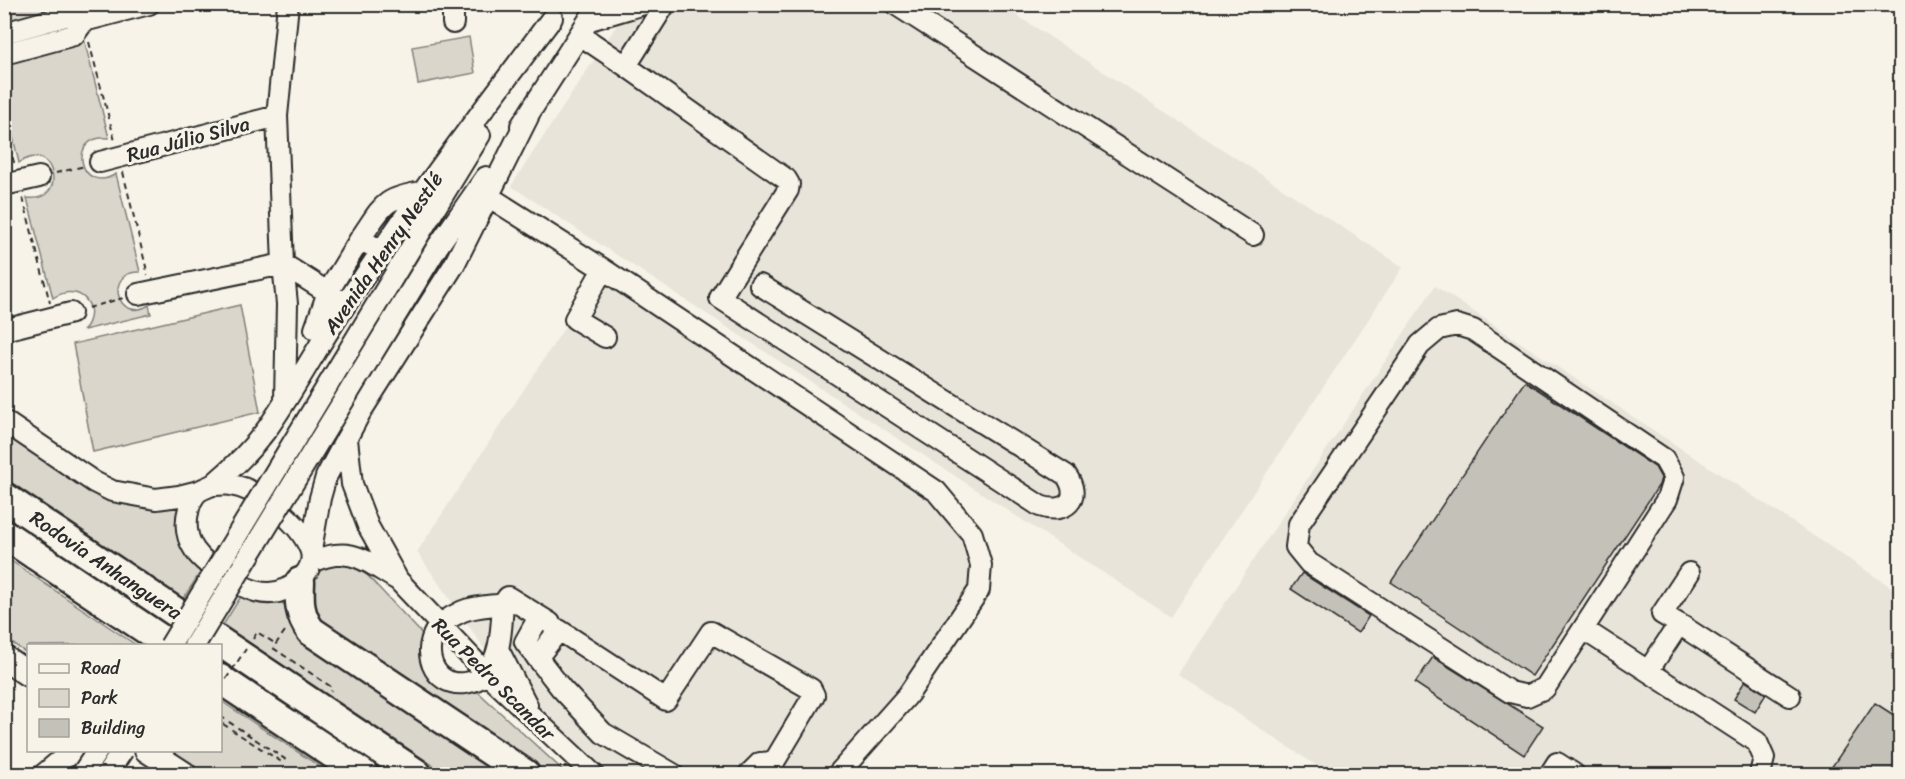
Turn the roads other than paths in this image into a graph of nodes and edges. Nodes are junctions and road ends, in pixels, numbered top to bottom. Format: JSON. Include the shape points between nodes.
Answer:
{"nodes":[{"id":1,"x":149,"y":4,"type":"edge"},
{"id":2,"x":288,"y":4,"type":"edge"},
{"id":3,"x":644,"y":4,"type":"edge"},
{"id":4,"x":665,"y":4,"type":"edge"},
{"id":5,"x":895,"y":4,"type":"edge"},
{"id":6,"x":556,"y":11,"type":"edge"},
{"id":7,"x":590,"y":20,"type":"edge"},
{"id":8,"x":84,"y":21,"type":"junction"},
{"id":9,"x":4,"y":33,"type":"edge"},
{"id":10,"x":4,"y":54,"type":"edge"},
{"id":11,"x":626,"y":66,"type":"junction"},
{"id":12,"x":277,"y":116,"type":"junction"},
{"id":13,"x":528,"y":117,"type":"junction"},
{"id":14,"x":100,"y":162,"type":"road end"},
{"id":15,"x":39,"y":177,"type":"road end"},
{"id":16,"x":11,"y":184,"type":"edge"},
{"id":17,"x":423,"y":192,"type":"junction"},
{"id":18,"x":488,"y":196,"type":"junction"},
{"id":19,"x":1253,"y":236,"type":"dead end"},
{"id":20,"x":360,"y":239,"type":"junction"},
{"id":21,"x":381,"y":251,"type":"junction"},
{"id":22,"x":283,"y":264,"type":"junction"},
{"id":23,"x":603,"y":269,"type":"junction"},
{"id":24,"x":760,"y":285,"type":"dead end"},
{"id":25,"x":327,"y":292,"type":"junction"},
{"id":26,"x":138,"y":294,"type":"road end"},
{"id":27,"x":287,"y":304,"type":"junction"},
{"id":28,"x":346,"y":304,"type":"junction"},
{"id":29,"x":62,"y":315,"type":"road end"},
{"id":30,"x":323,"y":328,"type":"junction"},
{"id":31,"x":4,"y":330,"type":"edge"},
{"id":32,"x":605,"y":337,"type":"dead end"},
{"id":33,"x":285,"y":402,"type":"junction"},
{"id":34,"x":4,"y":421,"type":"edge"},
{"id":35,"x":347,"y":436,"type":"junction"},
{"id":36,"x":206,"y":488,"type":"junction"},
{"id":37,"x":4,"y":497,"type":"edge"},
{"id":38,"x":4,"y":534,"type":"edge"},
{"id":39,"x":307,"y":565,"type":"junction"},
{"id":40,"x":1689,"y":573,"type":"dead end"},
{"id":41,"x":398,"y":580,"type":"junction"},
{"id":42,"x":417,"y":603,"type":"junction"},
{"id":43,"x":504,"y":604,"type":"junction"},
{"id":44,"x":465,"y":610,"type":"junction"},
{"id":45,"x":539,"y":617,"type":"junction"},
{"id":46,"x":1679,"y":624,"type":"junction"},
{"id":47,"x":439,"y":626,"type":"junction"},
{"id":48,"x":1583,"y":629,"type":"junction"},
{"id":49,"x":559,"y":630,"type":"junction"},
{"id":50,"x":169,"y":644,"type":"edge"},
{"id":51,"x":172,"y":644,"type":"edge"},
{"id":52,"x":195,"y":644,"type":"edge"},
{"id":53,"x":498,"y":649,"type":"junction"},
{"id":54,"x":4,"y":658,"type":"edge"},
{"id":55,"x":537,"y":658,"type":"junction"},
{"id":56,"x":1648,"y":671,"type":"junction"},
{"id":57,"x":27,"y":673,"type":"edge"},
{"id":58,"x":486,"y":673,"type":"junction"},
{"id":59,"x":222,"y":680,"type":"edge"},
{"id":60,"x":1790,"y":696,"type":"dead end"},
{"id":61,"x":535,"y":721,"type":"junction"},
{"id":62,"x":97,"y":752,"type":"edge"},
{"id":63,"x":122,"y":752,"type":"edge"},
{"id":64,"x":150,"y":752,"type":"edge"},
{"id":65,"x":51,"y":765,"type":"edge"},
{"id":66,"x":82,"y":774,"type":"edge"},
{"id":67,"x":107,"y":774,"type":"edge"},
{"id":68,"x":115,"y":774,"type":"edge"},
{"id":69,"x":184,"y":774,"type":"edge"},
{"id":70,"x":363,"y":774,"type":"edge"},
{"id":71,"x":417,"y":774,"type":"edge"},
{"id":72,"x":525,"y":774,"type":"edge"},
{"id":73,"x":593,"y":774,"type":"edge"},
{"id":74,"x":673,"y":774,"type":"edge"},
{"id":75,"x":749,"y":774,"type":"edge"},
{"id":76,"x":838,"y":774,"type":"edge"},
{"id":77,"x":1550,"y":774,"type":"edge"},
{"id":78,"x":1574,"y":774,"type":"edge"},
{"id":79,"x":1760,"y":774,"type":"edge"}],
"edges":[{"from":1,"to":8,"type":"street"},
{"from":2,"to":12,"type":"street"},
{"from":3,"to":7,"type":"street"},
{"from":4,"to":11,"type":"street"},
{"from":5,"to":19,"type":"street"},
{"from":6,"to":17,"type":"street","name":"Avenida Henry Nestlé"},
{"from":6,"to":51,"type":"street","name":"Avenida Henry Nestlé","bridge":true},
{"from":7,"to":11,"type":"street"},
{"from":7,"to":13,"type":"street","name":"Avenida Henry Nestlé"},
{"from":8,"to":9,"type":"street","via":[[69,15]]},
{"from":8,"to":10,"type":"street","via":[[74,35]]},
{"from":11,"to":24,"type":"street","via":[[781,174],[789,184],[720,298],[1040,506],[1059,510],[1068,503],[1073,494],[1066,475]]},
{"from":12,"to":14,"type":"street","name":"Rua Júlio Silva"},
{"from":12,"to":22,"type":"street"},
{"from":13,"to":18,"type":"street","name":"Avenida Henry Nestlé"},
{"from":13,"to":52,"type":"street","name":"Avenida Henry Nestlé","bridge":true,"via":[[438,246]]},
{"from":15,"to":16,"type":"street"},
{"from":17,"to":20,"type":"street","via":[[390,200]]},
{"from":17,"to":21,"type":"street","name":"Avenida Henry Nestlé"},
{"from":18,"to":23,"type":"street"},
{"from":18,"to":35,"type":"street","name":"Avenida Henry Nestlé","via":[[454,265]]},
{"from":20,"to":21,"type":"street"},
{"from":20,"to":25,"type":"street"},
{"from":21,"to":28,"type":"street","name":"Avenida Henry Nestlé"},
{"from":22,"to":25,"type":"street"},
{"from":22,"to":26,"type":"street"},
{"from":22,"to":27,"type":"street"},
{"from":23,"to":32,"type":"street","via":[[575,319]]},
{"from":23,"to":76,"type":"street","via":[[936,490],[972,534],[981,565],[979,590],[908,695]]},
{"from":25,"to":28,"type":"street"},
{"from":25,"to":30,"type":"street"},
{"from":27,"to":30,"type":"street","via":[[305,326]]},
{"from":27,"to":33,"type":"street"},
{"from":28,"to":30,"type":"street","name":"Avenida Henry Nestlé"},
{"from":29,"to":31,"type":"street"},
{"from":30,"to":33,"type":"street","name":"Avenida Henry Nestlé"},
{"from":33,"to":36,"type":"street","name":"Avenida Henry Nestlé","via":[[254,447]]},
{"from":34,"to":36,"type":"street","via":[[112,491],[156,499]]},
{"from":35,"to":39,"type":"street","name":"Avenida Henry Nestlé","via":[[326,477]]},
{"from":35,"to":41,"type":"street","name":"Rua Pedro Scandar","via":[[352,484],[368,526]]},
{"from":36,"to":39,"type":"street","via":[[232,485],[287,516]]},
{"from":36,"to":39,"type":"street","via":[[189,505],[185,525],[199,557],[233,581],[259,593],[284,590]]},
{"from":37,"to":71,"type":"highway","name":"Rodovia Anhanguera"},
{"from":38,"to":50,"type":"highway","name":"Rodovia Anhanguera"},
{"from":39,"to":41,"type":"street","name":"Rua Pedro Scandar","via":[[328,555],[348,554]]},
{"from":39,"to":72,"type":"highway","via":[[300,611],[311,631]]},
{"from":40,"to":46,"type":"street","via":[[1662,614]]},
{"from":41,"to":42,"type":"street","name":"Rua Pedro Scandar"},
{"from":42,"to":44,"type":"street"},
{"from":42,"to":47,"type":"street","name":"Rua Pedro Scandar"},
{"from":43,"to":44,"type":"street"},
{"from":43,"to":45,"type":"street","via":[[508,597]]},
{"from":43,"to":53,"type":"street"},
{"from":44,"to":47,"type":"street"},
{"from":45,"to":49,"type":"street"},
{"from":45,"to":55,"type":"street","via":[[525,642]]},
{"from":46,"to":56,"type":"street"},
{"from":46,"to":60,"type":"street"},
{"from":47,"to":58,"type":"street","name":"Rua Pedro Scandar"},
{"from":47,"to":58,"type":"street","via":[[430,654],[438,675],[459,684],[477,681]]},
{"from":48,"to":48,"type":"street","via":[[1667,499],[1674,477],[1664,459],[1473,330],[1457,325],[1439,329],[1420,345],[1299,524],[1296,547],[1309,563],[1510,692],[1527,696],[1545,688]]},
{"from":48,"to":56,"type":"street"},
{"from":49,"to":55,"type":"street"},
{"from":49,"to":75,"type":"street","via":[[666,700],[711,632],[811,689],[814,695],[774,762],[760,764]]},
{"from":53,"to":58,"type":"street"},
{"from":53,"to":61,"type":"street"},
{"from":54,"to":57,"type":"main road"},
{"from":55,"to":74,"type":"street","via":[[603,733]]},
{"from":56,"to":79,"type":"street","via":[[1757,742],[1764,758]]},
{"from":58,"to":61,"type":"street","name":"Rua Pedro Scandar"},
{"from":59,"to":70,"type":"highway"},
{"from":61,"to":73,"type":"street","name":"Rua Pedro Scandar"},
{"from":62,"to":66,"type":"street","bridge":true},
{"from":63,"to":67,"type":"street","bridge":true},
{"from":64,"to":69,"type":"main road"},
{"from":65,"to":68,"type":"street","via":[[67,756],[84,754],[100,760]]},
{"from":77,"to":78,"type":"street","via":[[1557,763]]}]}
